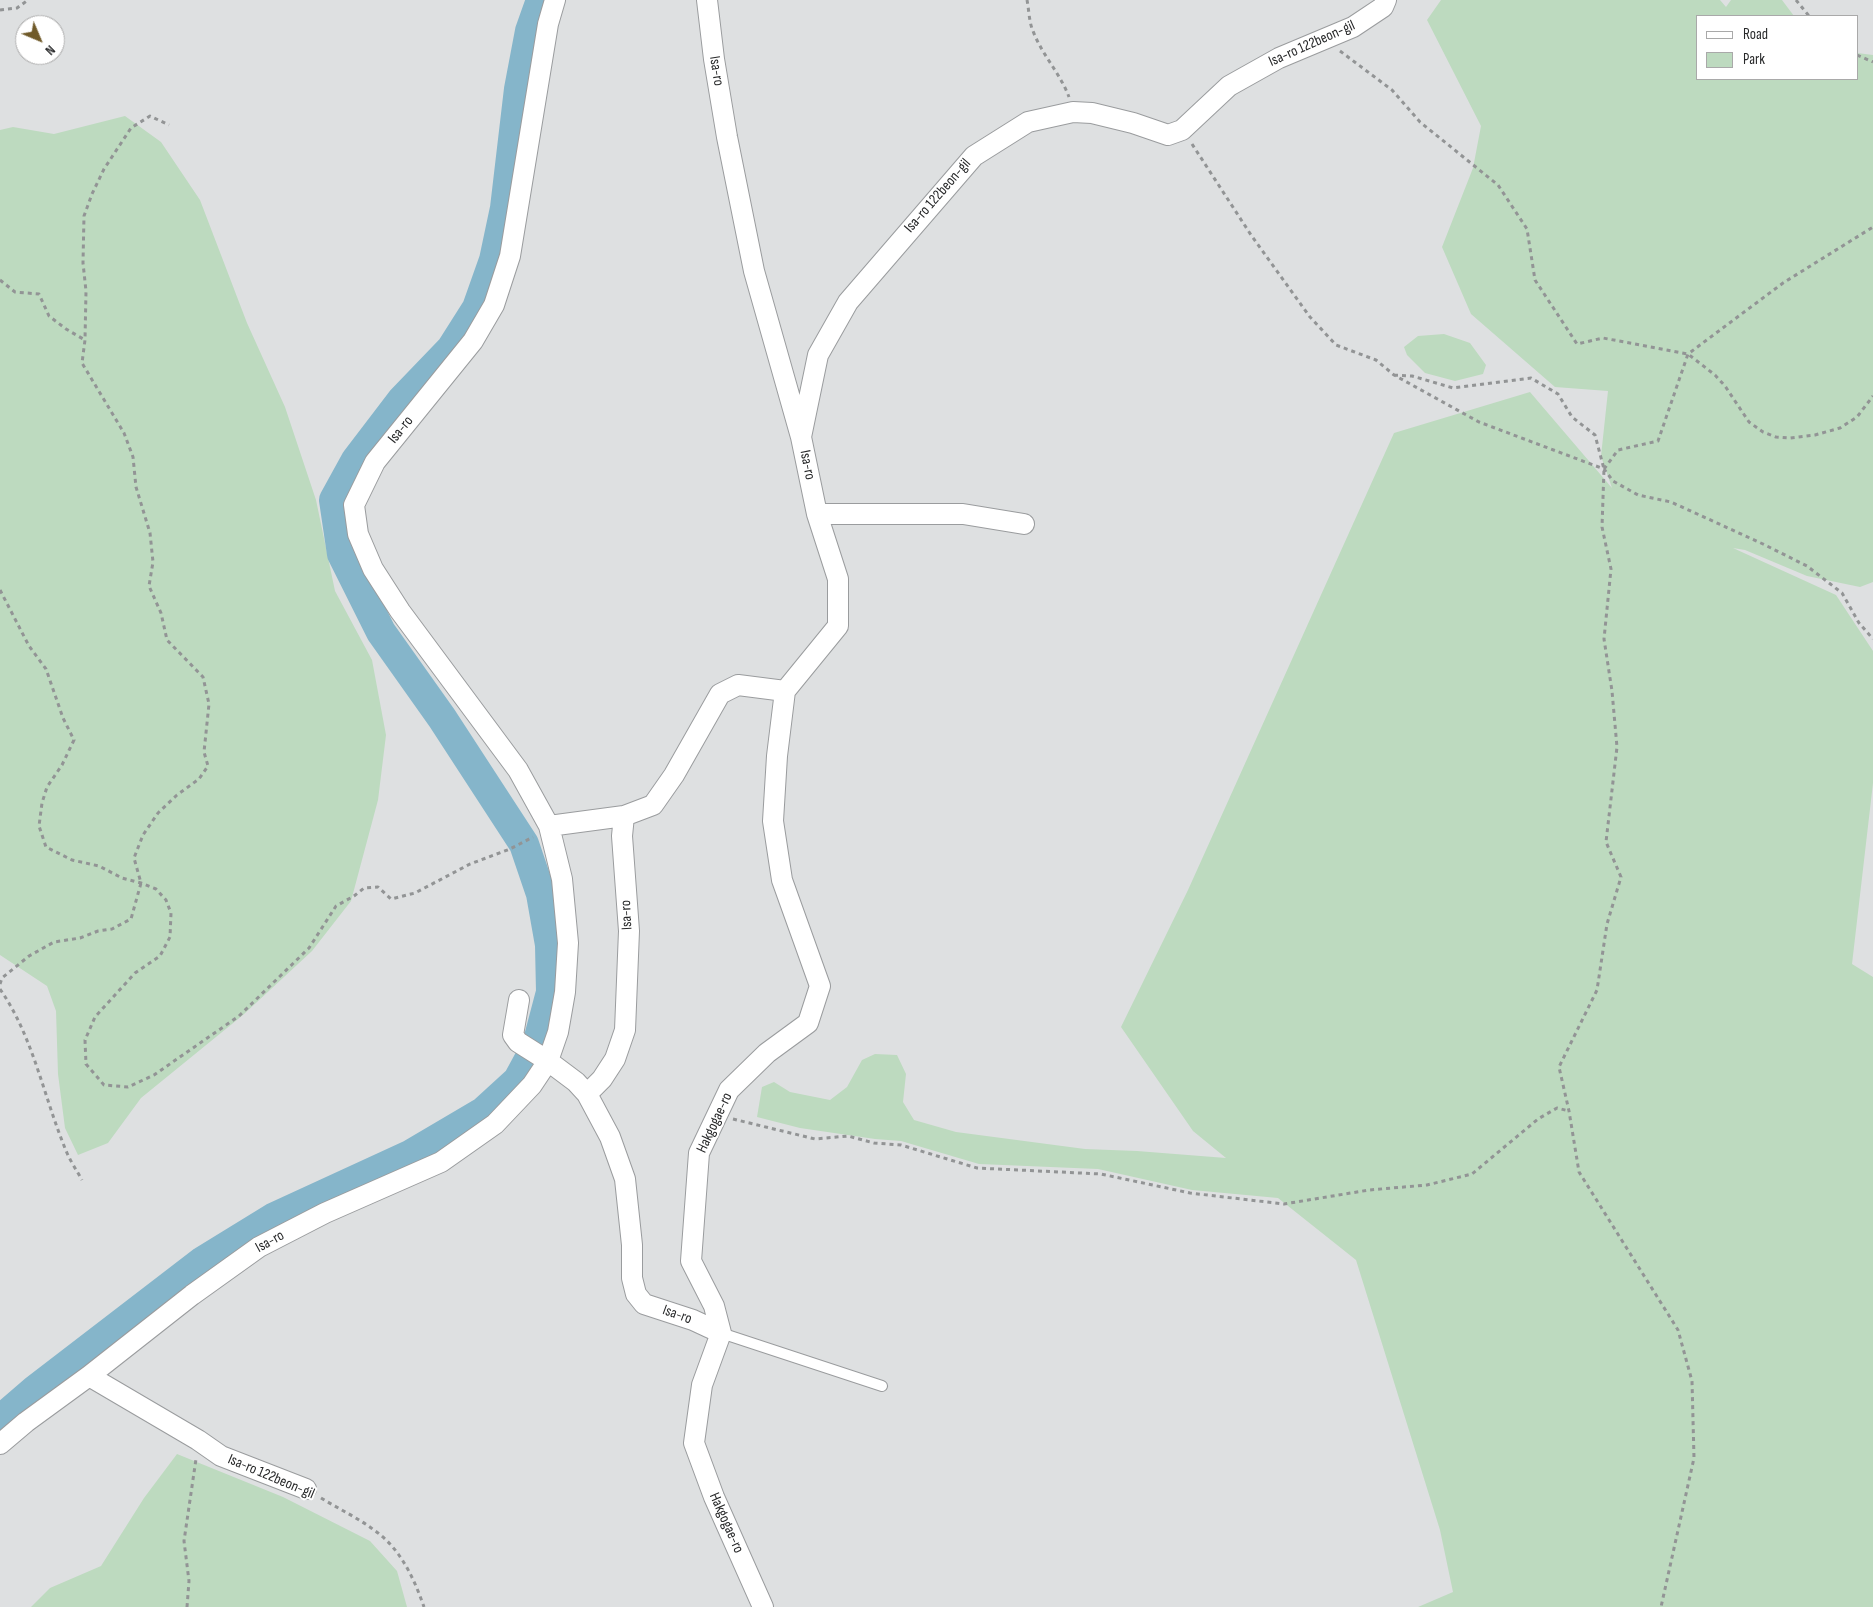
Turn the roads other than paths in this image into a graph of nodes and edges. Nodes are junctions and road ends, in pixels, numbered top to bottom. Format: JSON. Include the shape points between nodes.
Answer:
{"nodes":[{"id":1,"x":555,"y":0,"type":"edge"},
{"id":2,"x":707,"y":0,"type":"edge"},
{"id":3,"x":1386,"y":0,"type":"edge"},
{"id":4,"x":802,"y":437,"type":"junction"},
{"id":5,"x":817,"y":514,"type":"junction"},
{"id":6,"x":1024,"y":524,"type":"dead end"},
{"id":7,"x":786,"y":690,"type":"junction"},
{"id":8,"x":624,"y":816,"type":"junction"},
{"id":9,"x":544,"y":830,"type":"junction"},
{"id":10,"x":519,"y":1000,"type":"dead end"},
{"id":11,"x":546,"y":1059,"type":"junction"},
{"id":12,"x":587,"y":1094,"type":"junction"},
{"id":13,"x":720,"y":1333,"type":"junction"},
{"id":14,"x":89,"y":1376,"type":"junction"},
{"id":15,"x":882,"y":1386,"type":"dead end"},
{"id":16,"x":0,"y":1444,"type":"edge"},
{"id":17,"x":306,"y":1489,"type":"road end"},
{"id":18,"x":763,"y":1607,"type":"edge"}],
"edges":[{"from":1,"to":9,"type":"street","name":"Isa-ro","via":[[548,24],[510,256],[494,305],[473,341],[375,462],[354,505],[358,534],[373,570],[518,770]]},
{"from":2,"to":4,"type":"street","name":"Isa-ro","via":[[725,127],[754,271]]},
{"from":3,"to":4,"type":"street","name":"Isa-ro 122beon-gil","via":[[1384,7],[1353,27],[1279,58],[1229,86],[1182,130],[1168,135],[1092,112],[1073,112],[1028,122],[974,156],[848,302],[818,355]]},
{"from":4,"to":5,"type":"street","name":"Isa-ro"},
{"from":5,"to":6,"type":"street","via":[[963,514]]},
{"from":5,"to":7,"type":"street","name":"Isa-ro","via":[[838,579],[838,626]]},
{"from":7,"to":8,"type":"street","via":[[738,685],[720,694],[653,805]]},
{"from":7,"to":13,"type":"street","name":"Hakgogae-ro","via":[[773,821],[782,880],[820,986],[808,1023],[767,1053],[729,1090],[699,1153],[691,1261],[714,1306]]},
{"from":8,"to":9,"type":"street"},
{"from":8,"to":12,"type":"street","name":"Isa-ro","via":[[622,836],[629,931],[625,1030],[615,1059],[602,1080]]},
{"from":9,"to":11,"type":"street","name":"Isa-ro","via":[[562,879],[568,944],[566,992],[558,1032]]},
{"from":10,"to":11,"type":"street","via":[[513,1035],[518,1042]]},
{"from":11,"to":12,"type":"street","name":"Isa-ro"},
{"from":11,"to":14,"type":"street","name":"Isa-ro","via":[[532,1085],[495,1124],[441,1162],[325,1213],[259,1247]]},
{"from":12,"to":13,"type":"street","name":"Isa-ro","via":[[610,1137],[625,1179],[636,1294],[644,1304],[693,1320]]},
{"from":13,"to":15,"type":"lane"},
{"from":13,"to":18,"type":"street","name":"Hakgogae-ro","via":[[702,1384],[694,1443],[714,1497]]},
{"from":14,"to":16,"type":"street","name":"Isa-ro"},
{"from":14,"to":17,"type":"street","name":"Isa-ro 122beon-gil","via":[[221,1456]]}]}
